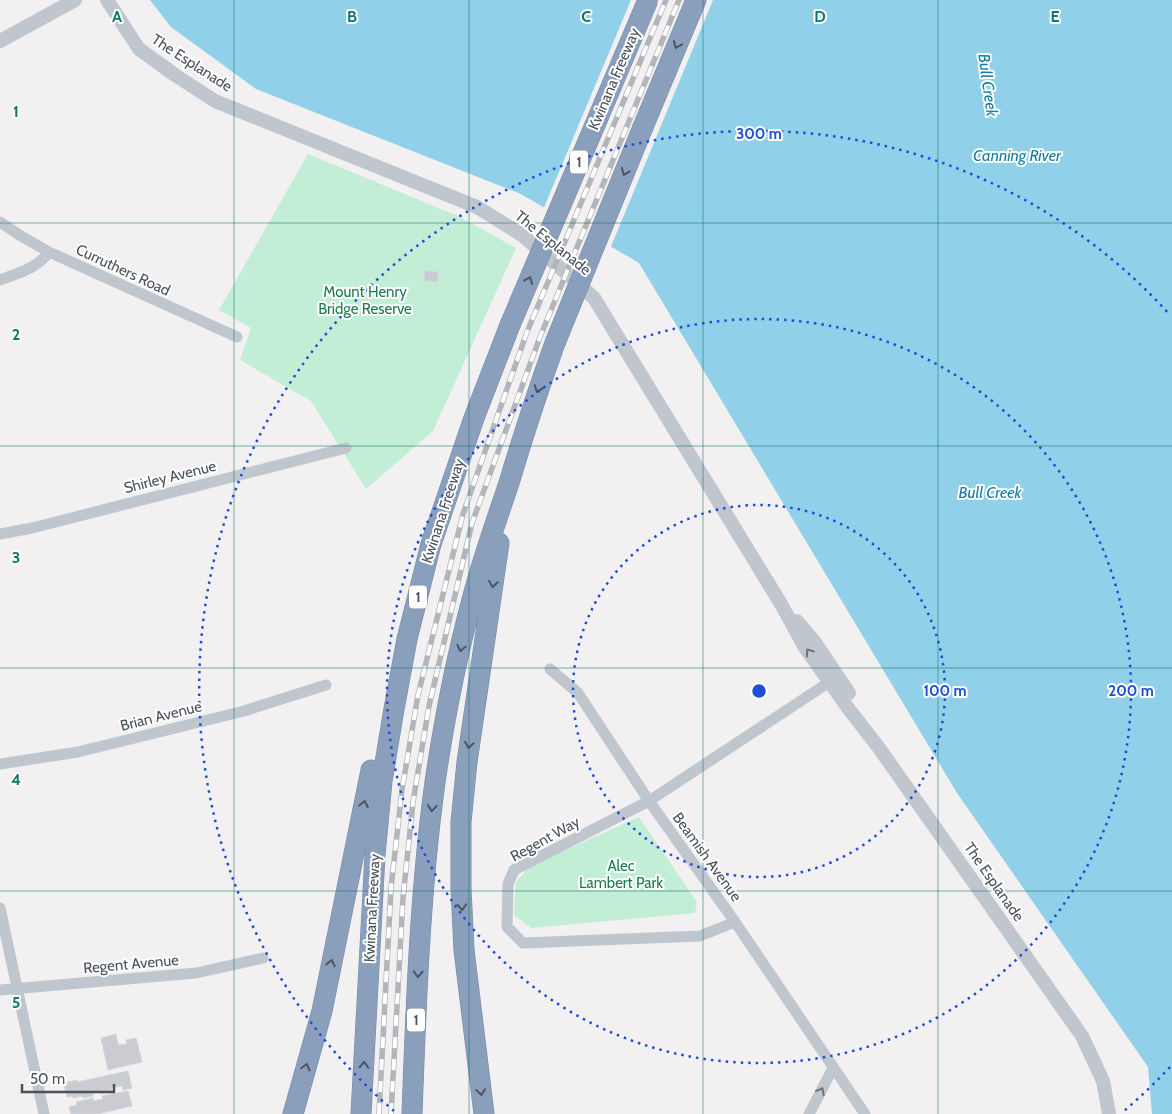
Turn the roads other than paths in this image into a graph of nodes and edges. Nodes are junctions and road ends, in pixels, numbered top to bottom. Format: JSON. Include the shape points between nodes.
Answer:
{"nodes":[{"id":1,"x":75,"y":0,"type":"edge"},
{"id":2,"x":107,"y":0,"type":"edge"},
{"id":3,"x":648,"y":0,"type":"edge"},
{"id":4,"x":696,"y":0,"type":"edge"},
{"id":5,"x":0,"y":41,"type":"edge"},
{"id":6,"x":0,"y":222,"type":"edge"},
{"id":7,"x":49,"y":252,"type":"junction"},
{"id":8,"x":0,"y":280,"type":"edge"},
{"id":9,"x":507,"y":331,"type":"junction"},
{"id":10,"x":237,"y":337,"type":"dead end"},
{"id":11,"x":346,"y":448,"type":"dead end"},
{"id":12,"x":508,"y":484,"type":"junction"},
{"id":13,"x":0,"y":534,"type":"edge"},
{"id":14,"x":550,"y":669,"type":"dead end"},
{"id":15,"x":834,"y":679,"type":"junction"},
{"id":16,"x":326,"y":685,"type":"dead end"},
{"id":17,"x":0,"y":764,"type":"edge"},
{"id":18,"x":648,"y":801,"type":"junction"},
{"id":19,"x":0,"y":908,"type":"edge"},
{"id":20,"x":735,"y":922,"type":"junction"},
{"id":21,"x":263,"y":958,"type":"dead end"},
{"id":22,"x":18,"y":989,"type":"junction"},
{"id":23,"x":0,"y":990,"type":"edge"},
{"id":24,"x":1082,"y":1036,"type":"junction"},
{"id":25,"x":833,"y":1068,"type":"junction"},
{"id":26,"x":44,"y":1114,"type":"edge"},
{"id":27,"x":293,"y":1114,"type":"edge"},
{"id":28,"x":361,"y":1114,"type":"edge"},
{"id":29,"x":412,"y":1114,"type":"edge"},
{"id":30,"x":484,"y":1114,"type":"edge"},
{"id":31,"x":809,"y":1114,"type":"edge"},
{"id":32,"x":865,"y":1114,"type":"edge"},
{"id":33,"x":1109,"y":1114,"type":"edge"},
{"id":34,"x":1118,"y":1114,"type":"edge"}],
"edges":[{"from":1,"to":5,"type":"street"},
{"from":2,"to":15,"type":"street","name":"The Esplanade","via":[[139,49],[215,101],[477,207],[522,235],[573,278],[594,298],[804,646]]},
{"from":9,"to":3,"type":"highway","name":"Kwinana Freeway","number":"1","one_way":true,"bridge":true},
{"from":4,"to":12,"type":"highway","number":"1","one_way":true,"bridge":true,"via":[[555,344]]},
{"from":6,"to":7,"type":"street","name":"Curruthers Road"},
{"from":7,"to":8,"type":"street","via":[[36,265]]},
{"from":7,"to":10,"type":"street","name":"Curruthers Road"},
{"from":27,"to":9,"type":"highway","one_way":true,"via":[[322,1011],[409,586],[437,493]]},
{"from":28,"to":9,"type":"highway","name":"Kwinana Freeway","number":"1","one_way":true,"via":[[382,781],[407,639],[431,544]]},
{"from":11,"to":13,"type":"street","name":"Shirley Avenue"},
{"from":12,"to":29,"type":"highway","number":"1","one_way":true,"via":[[472,600],[435,782],[421,925]]},
{"from":12,"to":30,"type":"highway","one_way":true,"via":[[466,762],[461,822],[464,950]]},
{"from":14,"to":18,"type":"street","name":"Beamish Avenue","via":[[578,693]]},
{"from":15,"to":18,"type":"street","name":"Regent Way"},
{"from":15,"to":24,"type":"street","name":"The Esplanade","via":[[848,708]]},
{"from":16,"to":17,"type":"street","name":"Brian Avenue","via":[[226,716],[78,752]]},
{"from":18,"to":20,"type":"street","name":"Beamish Avenue"},
{"from":18,"to":20,"type":"street","name":"Regent Way","via":[[514,870],[508,884],[507,927],[523,943],[700,936]]},
{"from":19,"to":22,"type":"street"},
{"from":20,"to":25,"type":"street","name":"Beamish Avenue"},
{"from":21,"to":22,"type":"street","name":"Regent Avenue","via":[[196,973]]},
{"from":22,"to":23,"type":"street","name":"Regent Avenue"},
{"from":22,"to":26,"type":"street"},
{"from":24,"to":33,"type":"street","name":"The Esplanade","via":[[1103,1081]]},
{"from":24,"to":34,"type":"street","name":"The Esplanade","via":[[1094,1047],[1104,1066]]},
{"from":31,"to":25,"type":"street","one_way":true},
{"from":25,"to":32,"type":"street","name":"Beamish Avenue"}]}
